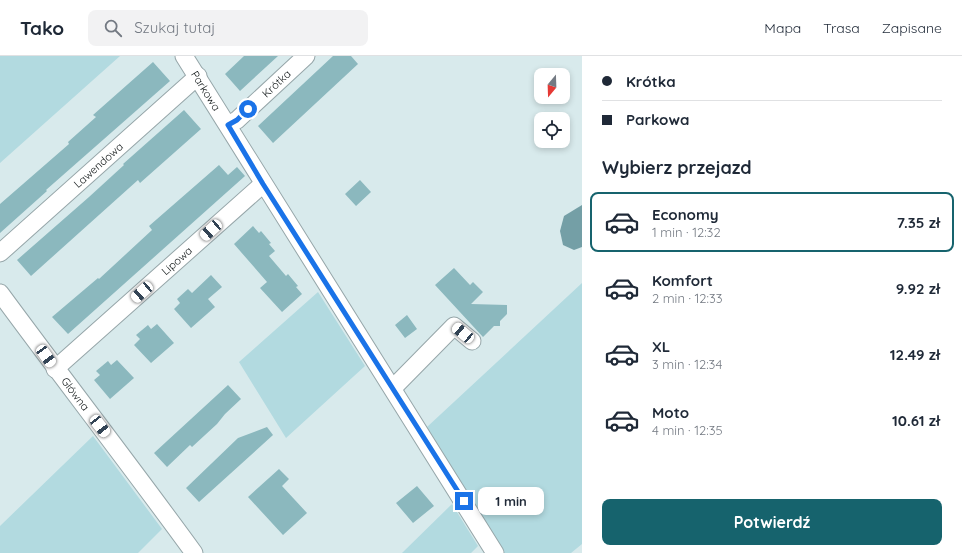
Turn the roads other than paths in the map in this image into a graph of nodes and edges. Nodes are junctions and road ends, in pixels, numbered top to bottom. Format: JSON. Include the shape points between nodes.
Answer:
{"nodes":[{"id":1,"x":184,"y":56,"type":"edge"},
{"id":2,"x":306,"y":56,"type":"edge"},
{"id":3,"x":198,"y":76,"type":"junction"},
{"id":4,"x":228,"y":125,"type":"junction"},
{"id":5,"x":263,"y":184,"type":"junction"},
{"id":6,"x":0,"y":253,"type":"edge"},
{"id":7,"x":0,"y":293,"type":"edge"},
{"id":8,"x":472,"y":341,"type":"dead end"},
{"id":9,"x":55,"y":369,"type":"junction"},
{"id":10,"x":393,"y":388,"type":"junction"},
{"id":11,"x":194,"y":553,"type":"edge"},
{"id":12,"x":495,"y":553,"type":"edge"}],
"edges":[{"from":1,"to":3,"type":"street","name":"Parkowa"},
{"from":2,"to":4,"type":"street","name":"Krótka","via":[[237,120]]},
{"from":3,"to":4,"type":"street","name":"Parkowa"},
{"from":3,"to":6,"type":"street","name":"Lawendowa"},
{"from":4,"to":5,"type":"street","name":"Parkowa"},
{"from":5,"to":9,"type":"street","name":"Lipowa"},
{"from":5,"to":10,"type":"street","name":"Parkowa"},
{"from":7,"to":9,"type":"street","name":"Główna"},
{"from":8,"to":10,"type":"street","via":[[454,326]]},
{"from":9,"to":11,"type":"street","name":"Główna","via":[[127,460]]},
{"from":10,"to":12,"type":"street","name":"Parkowa"}]}
